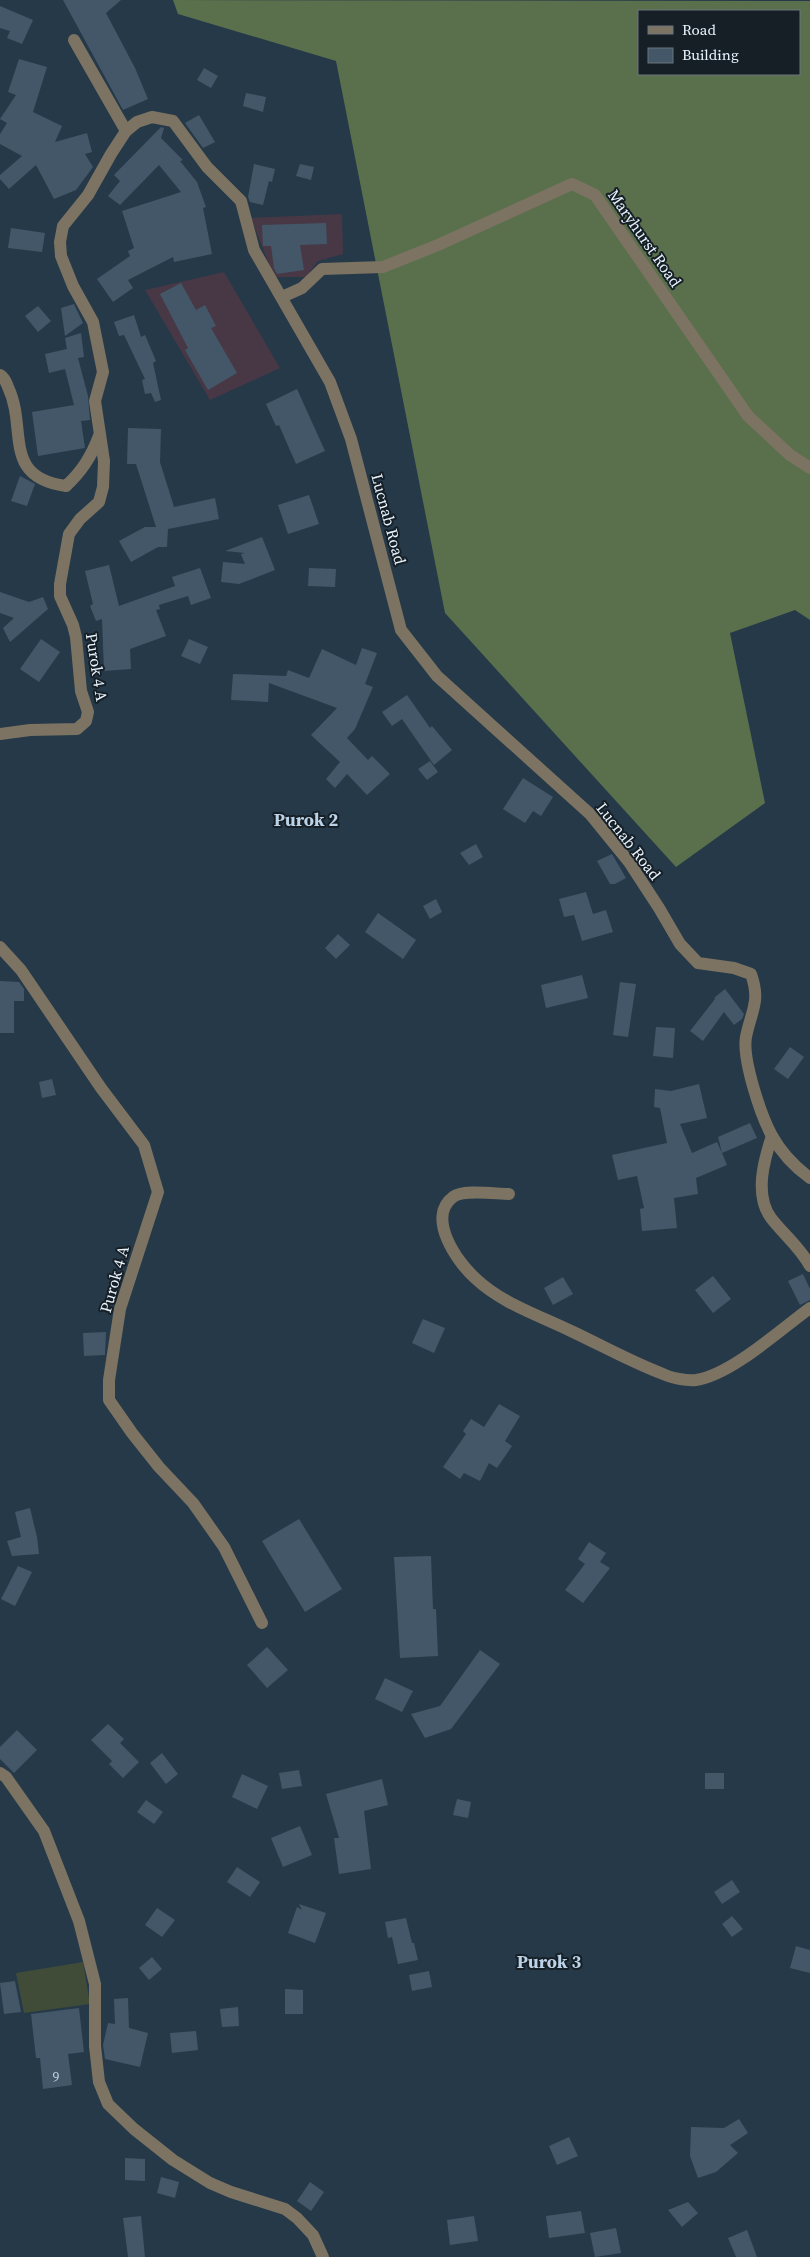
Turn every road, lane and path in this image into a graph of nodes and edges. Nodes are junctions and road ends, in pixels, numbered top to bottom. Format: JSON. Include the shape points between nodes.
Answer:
{"nodes":[{"id":1,"x":74,"y":40,"type":"dead end"},
{"id":2,"x":126,"y":131,"type":"junction"},
{"id":3,"x":282,"y":297,"type":"junction"},
{"id":4,"x":0,"y":375,"type":"edge"},
{"id":5,"x":100,"y":434,"type":"junction"},
{"id":6,"x":810,"y":468,"type":"edge"},
{"id":7,"x":0,"y":734,"type":"edge"},
{"id":8,"x":0,"y":947,"type":"edge"},
{"id":9,"x":772,"y":1136,"type":"junction"},
{"id":10,"x":810,"y":1178,"type":"edge"},
{"id":11,"x":509,"y":1194,"type":"dead end"},
{"id":12,"x":810,"y":1266,"type":"edge"},
{"id":13,"x":810,"y":1308,"type":"edge"},
{"id":14,"x":262,"y":1624,"type":"dead end"},
{"id":15,"x":0,"y":1773,"type":"edge"},
{"id":16,"x":323,"y":2257,"type":"edge"}],
"edges":[{"from":1,"to":2,"type":"street"},
{"from":2,"to":3,"type":"street","name":"Lucnab Road","via":[[137,122],[152,117],[173,121],[207,166],[241,202],[254,250]]},
{"from":2,"to":5,"type":"street","name":"Lucnab Road","via":[[88,195],[63,226],[60,242],[61,256],[73,286],[93,322],[103,372],[95,401]]},
{"from":3,"to":6,"type":"street","name":"Maryhurst Road","via":[[302,288],[322,269],[383,267],[572,184],[595,195],[748,416],[790,455]]},
{"from":3,"to":9,"type":"street","name":"Lucnab Road","via":[[330,382],[351,439],[401,630],[437,676],[590,814],[629,862],[680,944],[698,963],[751,974],[757,990],[746,1038],[747,1064]]},
{"from":4,"to":5,"type":"street","via":[[12,395],[24,463],[33,475],[66,486],[90,458]]},
{"from":5,"to":7,"type":"street","name":"Purok 4 A","via":[[103,487],[99,502],[80,519],[70,534],[60,584],[60,596],[76,637],[81,691],[88,712],[86,721],[77,729]]},
{"from":8,"to":14,"type":"street","name":"Purok 4 A","via":[[21,970],[144,1145],[158,1192],[120,1309],[109,1400],[159,1467],[193,1503],[224,1547]]},
{"from":9,"to":10,"type":"street","name":"Lucnab Road"},
{"from":9,"to":12,"type":"street","via":[[762,1174],[764,1204],[770,1218],[804,1254]]},
{"from":11,"to":13,"type":"street","via":[[464,1193],[454,1196],[447,1204],[442,1217],[445,1236],[455,1255],[474,1278],[501,1298],[665,1375],[694,1381],[717,1375]]},
{"from":15,"to":16,"type":"street","via":[[44,1831],[79,1921],[95,1984],[95,2046],[99,2082],[108,2104],[173,2160],[210,2183],[285,2209],[313,2235]]}]}
